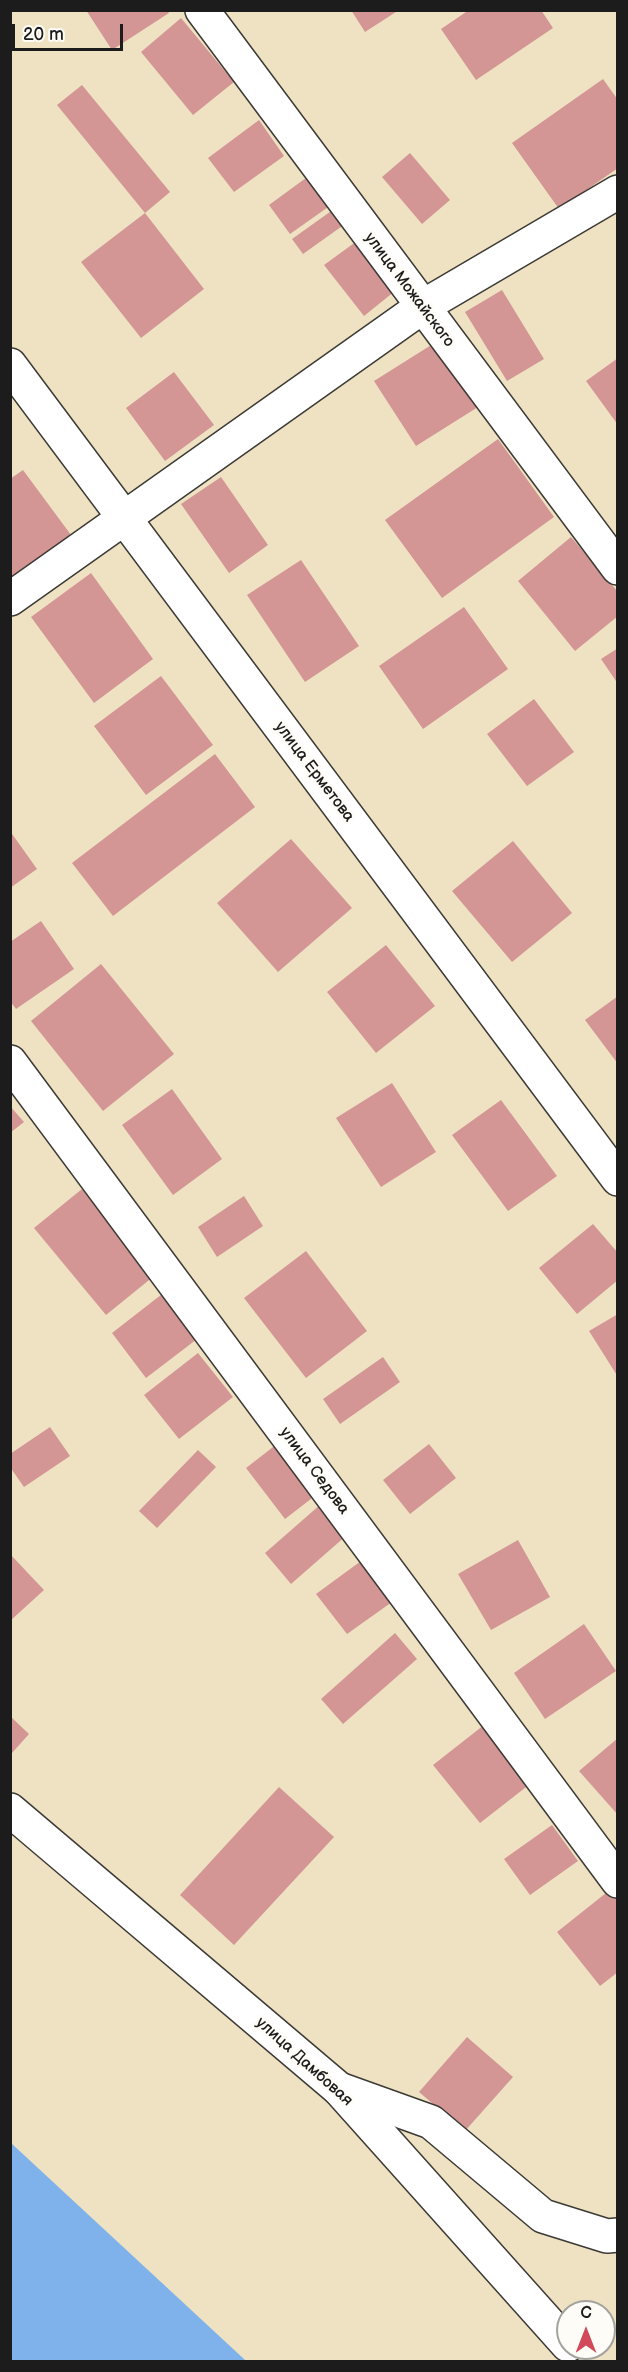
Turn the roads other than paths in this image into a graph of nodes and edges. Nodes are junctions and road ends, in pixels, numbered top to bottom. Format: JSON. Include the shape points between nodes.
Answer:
{"nodes":[{"id":1,"x":202,"y":10,"type":"edge"},
{"id":2,"x":618,"y":192,"type":"edge"},
{"id":3,"x":422,"y":307,"type":"junction"},
{"id":4,"x":10,"y":365,"type":"edge"},
{"id":5,"x":125,"y":518,"type":"junction"},
{"id":6,"x":618,"y":568,"type":"edge"},
{"id":7,"x":10,"y":599,"type":"edge"},
{"id":8,"x":10,"y":1062,"type":"edge"},
{"id":9,"x":618,"y":1179,"type":"edge"},
{"id":10,"x":10,"y":1810,"type":"edge"},
{"id":11,"x":618,"y":1881,"type":"edge"},
{"id":12,"x":339,"y":2089,"type":"junction"},
{"id":13,"x":618,"y":2235,"type":"edge"},
{"id":14,"x":556,"y":2331,"type":"edge"}],
"edges":[{"from":1,"to":3,"type":"street","name":"улица Можайского"},
{"from":2,"to":3,"type":"street"},
{"from":3,"to":5,"type":"street"},
{"from":3,"to":6,"type":"street","name":"улица Можайского"},
{"from":4,"to":5,"type":"street","name":"улица Ерметова"},
{"from":5,"to":7,"type":"street"},
{"from":5,"to":9,"type":"street","name":"улица Ерметова"},
{"from":8,"to":11,"type":"street","name":"улица Седова"},
{"from":10,"to":12,"type":"street","name":"улица Дамбовая"},
{"from":12,"to":13,"type":"street","via":[[431,2122],[543,2216],[607,2236]]},
{"from":12,"to":14,"type":"street","name":"улица Дамбовая"}]}
